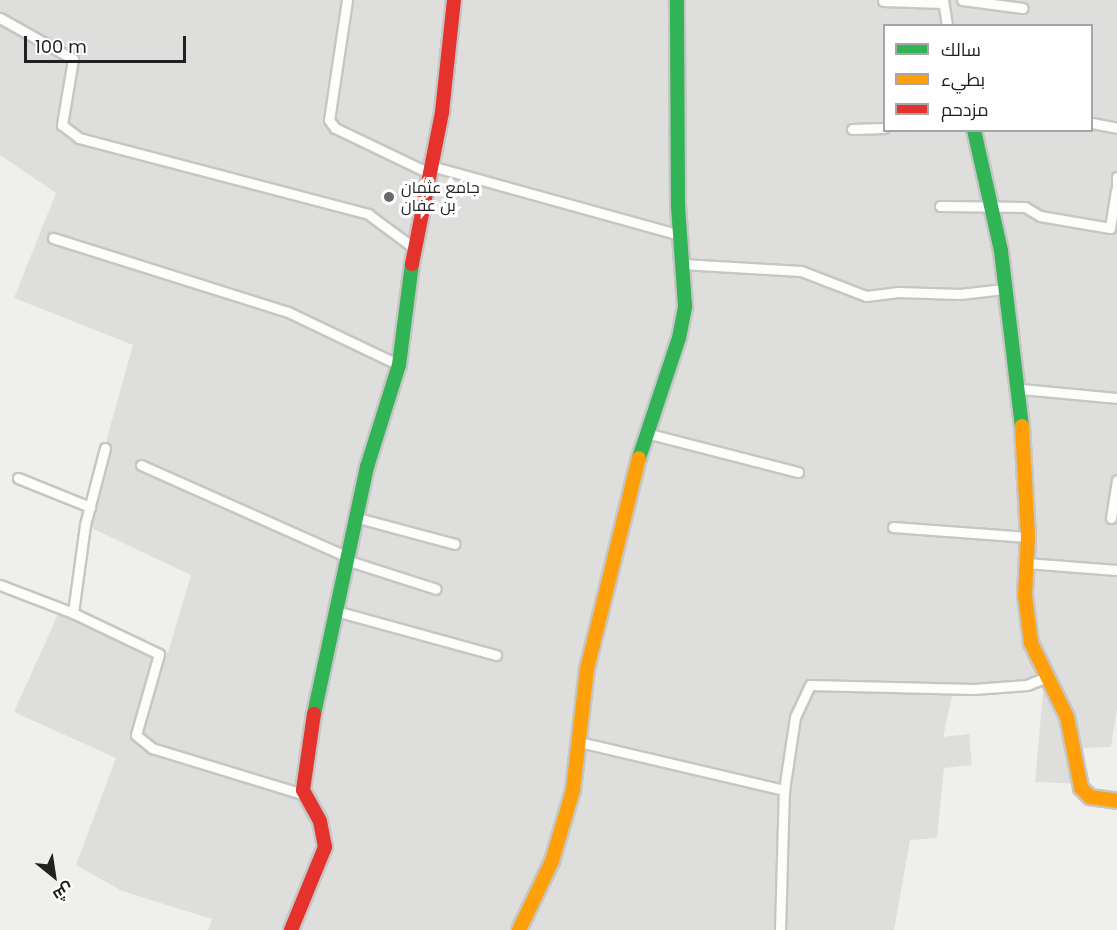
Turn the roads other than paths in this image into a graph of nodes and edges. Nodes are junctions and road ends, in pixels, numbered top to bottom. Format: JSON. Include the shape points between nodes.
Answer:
{"nodes":[{"id":1,"x":347,"y":0,"type":"edge"},
{"id":2,"x":454,"y":0,"type":"edge"},
{"id":3,"x":677,"y":0,"type":"edge"},
{"id":4,"x":962,"y":0,"type":"edge"},
{"id":5,"x":883,"y":1,"type":"edge"},
{"id":6,"x":943,"y":2,"type":"edge"},
{"id":7,"x":1022,"y":8,"type":"dead end"},
{"id":8,"x":0,"y":18,"type":"edge"},
{"id":9,"x":947,"y":24,"type":"edge"},
{"id":10,"x":1093,"y":123,"type":"edge"},
{"id":11,"x":883,"y":128,"type":"edge"},
{"id":12,"x":1117,"y":128,"type":"edge"},
{"id":13,"x":852,"y":129,"type":"dead end"},
{"id":14,"x":974,"y":132,"type":"edge"},
{"id":15,"x":430,"y":170,"type":"junction"},
{"id":16,"x":1117,"y":177,"type":"edge"},
{"id":17,"x":1116,"y":190,"type":"edge"},
{"id":18,"x":940,"y":206,"type":"dead end"},
{"id":19,"x":990,"y":206,"type":"junction"},
{"id":20,"x":680,"y":235,"type":"junction"},
{"id":21,"x":53,"y":238,"type":"dead end"},
{"id":22,"x":414,"y":249,"type":"junction"},
{"id":23,"x":682,"y":264,"type":"junction"},
{"id":24,"x":1004,"y":289,"type":"junction"},
{"id":25,"x":399,"y":365,"type":"junction"},
{"id":26,"x":1020,"y":389,"type":"junction"},
{"id":27,"x":1117,"y":398,"type":"edge"},
{"id":28,"x":646,"y":433,"type":"junction"},
{"id":29,"x":105,"y":448,"type":"dead end"},
{"id":30,"x":141,"y":465,"type":"dead end"},
{"id":31,"x":798,"y":472,"type":"dead end"},
{"id":32,"x":18,"y":478,"type":"dead end"},
{"id":33,"x":1117,"y":480,"type":"edge"},
{"id":34,"x":90,"y":507,"type":"junction"},
{"id":35,"x":358,"y":518,"type":"junction"},
{"id":36,"x":1111,"y":518,"type":"dead end"},
{"id":37,"x":893,"y":527,"type":"dead end"},
{"id":38,"x":1028,"y":537,"type":"junction"},
{"id":39,"x":455,"y":544,"type":"dead end"},
{"id":40,"x":350,"y":560,"type":"junction"},
{"id":41,"x":1026,"y":563,"type":"junction"},
{"id":42,"x":1117,"y":570,"type":"edge"},
{"id":43,"x":0,"y":585,"type":"edge"},
{"id":44,"x":436,"y":589,"type":"dead end"},
{"id":45,"x":336,"y":611,"type":"junction"},
{"id":46,"x":73,"y":613,"type":"junction"},
{"id":47,"x":496,"y":655,"type":"dead end"},
{"id":48,"x":1047,"y":677,"type":"junction"},
{"id":49,"x":579,"y":742,"type":"junction"},
{"id":50,"x":784,"y":790,"type":"junction"},
{"id":51,"x":306,"y":795,"type":"junction"},
{"id":52,"x":1117,"y":801,"type":"edge"},
{"id":53,"x":291,"y":930,"type":"edge"},
{"id":54,"x":519,"y":930,"type":"edge"},
{"id":55,"x":780,"y":930,"type":"edge"}],
"edges":[{"from":1,"to":15,"type":"street","via":[[329,120],[335,128]]},
{"from":2,"to":15,"type":"street","via":[[442,112]]},
{"from":3,"to":20,"type":"street"},
{"from":4,"to":7,"type":"street"},
{"from":5,"to":6,"type":"street"},
{"from":6,"to":9,"type":"street"},
{"from":8,"to":22,"type":"street","via":[[73,59],[62,125],[79,138],[368,214]]},
{"from":10,"to":12,"type":"street"},
{"from":11,"to":13,"type":"street"},
{"from":14,"to":19,"type":"street"},
{"from":15,"to":20,"type":"street"},
{"from":15,"to":22,"type":"street"},
{"from":16,"to":17,"type":"street"},
{"from":17,"to":19,"type":"street","via":[[1110,228],[1040,216],[1025,207]]},
{"from":18,"to":19,"type":"street"},
{"from":19,"to":24,"type":"street","via":[[1001,251]]},
{"from":20,"to":23,"type":"street"},
{"from":21,"to":25,"type":"street","via":[[288,312]]},
{"from":22,"to":25,"type":"street"},
{"from":23,"to":24,"type":"street","via":[[801,271],[866,296]]},
{"from":23,"to":28,"type":"street","via":[[685,306],[679,338]]},
{"from":24,"to":26,"type":"street"},
{"from":25,"to":35,"type":"street","via":[[367,467]]},
{"from":26,"to":27,"type":"street"},
{"from":26,"to":38,"type":"street"},
{"from":28,"to":31,"type":"street"},
{"from":28,"to":49,"type":"street","via":[[618,531],[587,669]]},
{"from":29,"to":34,"type":"street"},
{"from":30,"to":40,"type":"street"},
{"from":32,"to":34,"type":"street"},
{"from":33,"to":36,"type":"street"},
{"from":34,"to":46,"type":"street"},
{"from":35,"to":39,"type":"street"},
{"from":35,"to":40,"type":"street"},
{"from":37,"to":38,"type":"street"},
{"from":38,"to":41,"type":"street"},
{"from":40,"to":44,"type":"street"},
{"from":40,"to":45,"type":"street"},
{"from":41,"to":42,"type":"street"},
{"from":41,"to":48,"type":"street","via":[[1026,623],[1036,658]]},
{"from":43,"to":46,"type":"street"},
{"from":45,"to":47,"type":"street"},
{"from":45,"to":51,"type":"street","via":[[312,724]]},
{"from":46,"to":51,"type":"street","via":[[159,654],[136,735],[144,742],[174,755]]},
{"from":48,"to":50,"type":"street","via":[[1027,685],[974,689],[810,686],[795,717]]},
{"from":48,"to":52,"type":"street","via":[[1067,717],[1082,788],[1090,796]]},
{"from":49,"to":50,"type":"street"},
{"from":49,"to":54,"type":"street","via":[[573,790],[552,861]]},
{"from":50,"to":55,"type":"street"},
{"from":51,"to":53,"type":"street","via":[[324,833],[325,847]]}]}
